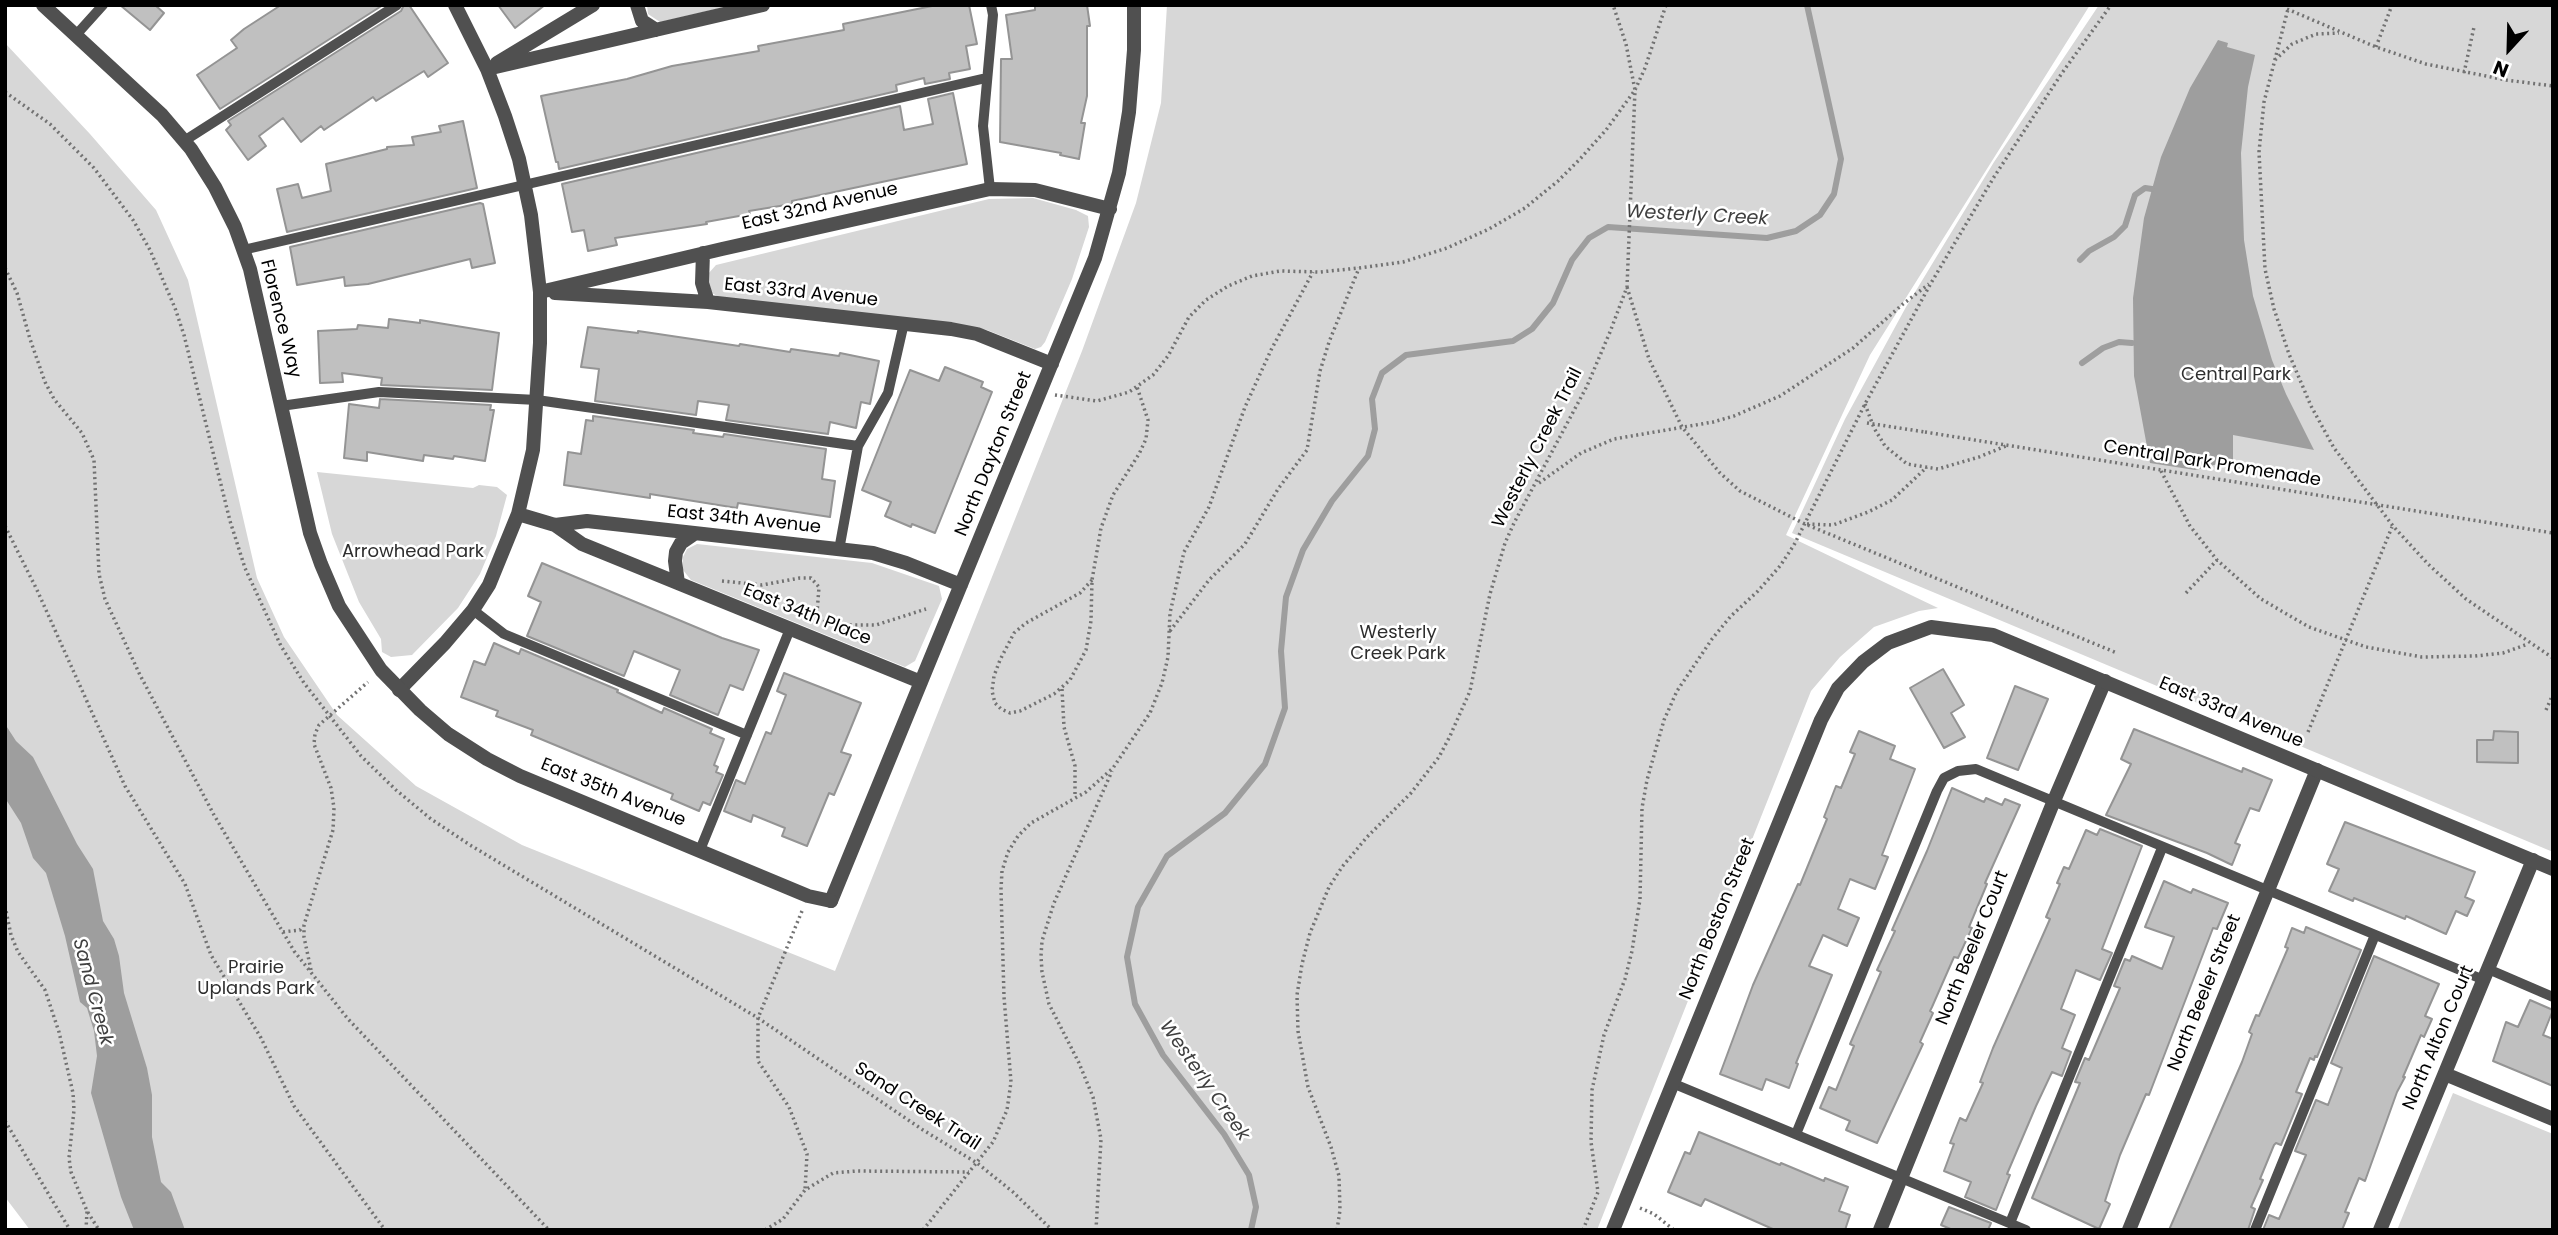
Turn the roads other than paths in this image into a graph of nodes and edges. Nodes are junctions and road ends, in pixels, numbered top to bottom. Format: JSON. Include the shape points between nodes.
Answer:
{"nodes":[{"id":1,"x":43,"y":5,"type":"edge"},
{"id":2,"x":103,"y":5,"type":"edge"},
{"id":3,"x":397,"y":5,"type":"edge"},
{"id":4,"x":455,"y":5,"type":"edge"},
{"id":5,"x":593,"y":5,"type":"edge"},
{"id":6,"x":637,"y":5,"type":"edge"},
{"id":7,"x":763,"y":5,"type":"edge"},
{"id":8,"x":991,"y":5,"type":"edge"},
{"id":9,"x":1134,"y":5,"type":"edge"},
{"id":10,"x":656,"y":30,"type":"junction"},
{"id":11,"x":76,"y":36,"type":"junction"},
{"id":12,"x":537,"y":39,"type":"junction"},
{"id":13,"x":568,"y":51,"type":"junction"},
{"id":14,"x":487,"y":69,"type":"junction"},
{"id":15,"x":986,"y":78,"type":"junction"},
{"id":16,"x":184,"y":141,"type":"junction"},
{"id":17,"x":524,"y":185,"type":"junction"},
{"id":18,"x":990,"y":189,"type":"junction"},
{"id":19,"x":1110,"y":209,"type":"junction"},
{"id":20,"x":243,"y":250,"type":"junction"},
{"id":21,"x":703,"y":253,"type":"junction"},
{"id":22,"x":632,"y":270,"type":"junction"},
{"id":23,"x":540,"y":292,"type":"junction"},
{"id":24,"x":612,"y":297,"type":"junction"},
{"id":25,"x":708,"y":302,"type":"junction"},
{"id":26,"x":904,"y":323,"type":"junction"},
{"id":27,"x":1052,"y":364,"type":"junction"},
{"id":28,"x":537,"y":400,"type":"junction"},
{"id":29,"x":281,"y":406,"type":"junction"},
{"id":30,"x":858,"y":446,"type":"junction"},
{"id":31,"x":518,"y":514,"type":"junction"},
{"id":32,"x":555,"y":525,"type":"junction"},
{"id":33,"x":694,"y":534,"type":"junction"},
{"id":34,"x":839,"y":550,"type":"junction"},
{"id":35,"x":678,"y":583,"type":"junction"},
{"id":36,"x":961,"y":585,"type":"junction"},
{"id":37,"x":473,"y":610,"type":"junction"},
{"id":38,"x":790,"y":629,"type":"junction"},
{"id":39,"x":1888,"y":643,"type":"joint"},
{"id":40,"x":2105,"y":681,"type":"junction"},
{"id":41,"x":921,"y":682,"type":"junction"},
{"id":42,"x":398,"y":690,"type":"junction"},
{"id":43,"x":747,"y":735,"type":"junction"},
{"id":44,"x":2317,"y":770,"type":"junction"},
{"id":45,"x":2053,"y":803,"type":"junction"},
{"id":46,"x":2162,"y":848,"type":"junction"},
{"id":47,"x":700,"y":850,"type":"junction"},
{"id":48,"x":2533,"y":860,"type":"junction"},
{"id":49,"x":2553,"y":869,"type":"edge"},
{"id":50,"x":2268,"y":891,"type":"junction"},
{"id":51,"x":831,"y":901,"type":"joint"},
{"id":52,"x":2375,"y":935,"type":"junction"},
{"id":53,"x":2486,"y":975,"type":"junction"},
{"id":54,"x":2553,"y":997,"type":"edge"},
{"id":55,"x":2445,"y":1074,"type":"junction"},
{"id":56,"x":1672,"y":1083,"type":"junction"},
{"id":57,"x":2553,"y":1119,"type":"edge"},
{"id":58,"x":1796,"y":1134,"type":"junction"},
{"id":59,"x":1900,"y":1178,"type":"junction"},
{"id":60,"x":2010,"y":1223,"type":"junction"},
{"id":61,"x":1615,"y":1227,"type":"edge"},
{"id":62,"x":1631,"y":1230,"type":"edge"},
{"id":63,"x":1880,"y":1230,"type":"edge"},
{"id":64,"x":2026,"y":1230,"type":"edge"},
{"id":65,"x":2129,"y":1230,"type":"edge"},
{"id":66,"x":2255,"y":1230,"type":"edge"},
{"id":67,"x":2380,"y":1230,"type":"edge"}],
"edges":[{"from":1,"to":11,"type":"street","name":"Florence Way"},
{"from":2,"to":11,"type":"lane"},
{"from":3,"to":16,"type":"lane"},
{"from":4,"to":14,"type":"street"},
{"from":5,"to":12,"type":"street"},
{"from":6,"to":10,"type":"street","via":[[642,21]]},
{"from":7,"to":10,"type":"street"},
{"from":8,"to":15,"type":"lane"},
{"from":9,"to":19,"type":"street","name":"North Dayton Street","via":[[1129,112]]},
{"from":10,"to":13,"type":"street"},
{"from":11,"to":16,"type":"street","name":"Florence Way"},
{"from":12,"to":13,"type":"street"},
{"from":12,"to":14,"type":"street"},
{"from":13,"to":14,"type":"street"},
{"from":14,"to":17,"type":"street"},
{"from":15,"to":17,"type":"lane"},
{"from":15,"to":18,"type":"lane","via":[[983,126]]},
{"from":16,"to":20,"type":"street","name":"Florence Way","via":[[215,187]]},
{"from":17,"to":20,"type":"lane"},
{"from":17,"to":23,"type":"street"},
{"from":18,"to":19,"type":"street","name":"East 32nd Avenue","via":[[1035,190]]},
{"from":18,"to":21,"type":"street","name":"East 32nd Avenue"},
{"from":19,"to":27,"type":"street","name":"North Dayton Street"},
{"from":20,"to":29,"type":"street","name":"Florence Way"},
{"from":21,"to":22,"type":"street","name":"East 32nd Avenue"},
{"from":21,"to":25,"type":"street","via":[[702,283]]},
{"from":22,"to":23,"type":"street","name":"East 32nd Avenue"},
{"from":22,"to":24,"type":"street"},
{"from":23,"to":24,"type":"street","name":"East 33rd Avenue"},
{"from":23,"to":28,"type":"street"},
{"from":24,"to":25,"type":"street","name":"East 33rd Avenue"},
{"from":25,"to":26,"type":"street","name":"East 33rd Avenue"},
{"from":26,"to":27,"type":"street","name":"East 33rd Avenue","via":[[977,334]]},
{"from":26,"to":30,"type":"lane","via":[[888,393]]},
{"from":27,"to":36,"type":"street","name":"North Dayton Street"},
{"from":28,"to":29,"type":"lane","via":[[379,392]]},
{"from":28,"to":30,"type":"lane"},
{"from":28,"to":31,"type":"street","via":[[533,450]]},
{"from":29,"to":42,"type":"street","name":"Florence Way","via":[[321,564],[339,606]]},
{"from":30,"to":34,"type":"lane"},
{"from":31,"to":32,"type":"street","name":"East 34th Avenue"},
{"from":31,"to":37,"type":"street","via":[[489,585]]},
{"from":32,"to":33,"type":"street","name":"East 34th Avenue","via":[[587,521]]},
{"from":32,"to":35,"type":"street","name":"East 34th Place","via":[[582,544]]},
{"from":33,"to":34,"type":"street","name":"East 34th Avenue"},
{"from":33,"to":35,"type":"street","via":[[677,552]]},
{"from":34,"to":36,"type":"street","name":"East 34th Avenue","via":[[895,560]]},
{"from":35,"to":38,"type":"street","name":"East 34th Place"},
{"from":36,"to":41,"type":"street","name":"North Dayton Street"},
{"from":37,"to":42,"type":"street"},
{"from":37,"to":43,"type":"lane","via":[[503,634]]},
{"from":38,"to":41,"type":"street","name":"East 34th Place"},
{"from":38,"to":43,"type":"lane"},
{"from":39,"to":40,"type":"street","name":"East 33rd Avenue","via":[[1931,627],[1993,635]]},
{"from":39,"to":56,"type":"street","name":"North Boston Street","via":[[1838,688],[1821,720]]},
{"from":40,"to":44,"type":"street","name":"East 33rd Avenue"},
{"from":40,"to":45,"type":"street","name":"North Beeler Court"},
{"from":41,"to":51,"type":"street","name":"North Dayton Street"},
{"from":42,"to":47,"type":"street","name":"East 35th Avenue","via":[[448,734],[486,759]]},
{"from":43,"to":47,"type":"lane"},
{"from":44,"to":48,"type":"street","name":"East 33rd Avenue"},
{"from":44,"to":50,"type":"street","name":"North Beeler Street"},
{"from":45,"to":46,"type":"lane"},
{"from":45,"to":58,"type":"lane","via":[[1976,769],[1944,778]]},
{"from":45,"to":59,"type":"street","name":"North Beeler Court"},
{"from":46,"to":50,"type":"lane"},
{"from":46,"to":60,"type":"lane"},
{"from":47,"to":51,"type":"street","name":"East 35th Avenue","via":[[808,896]]},
{"from":48,"to":49,"type":"street","name":"East 33rd Avenue"},
{"from":48,"to":53,"type":"street","name":"North Alton Court"},
{"from":50,"to":52,"type":"lane"},
{"from":50,"to":65,"type":"street","name":"North Beeler Street"},
{"from":52,"to":53,"type":"lane"},
{"from":52,"to":66,"type":"lane"},
{"from":53,"to":54,"type":"lane"},
{"from":53,"to":55,"type":"street","name":"North Alton Court"},
{"from":55,"to":57,"type":"street"},
{"from":55,"to":67,"type":"street","name":"North Alton Court"},
{"from":56,"to":58,"type":"lane"},
{"from":56,"to":61,"type":"street","name":"North Boston Street"},
{"from":58,"to":59,"type":"lane"},
{"from":59,"to":60,"type":"lane"},
{"from":59,"to":63,"type":"street","name":"North Beeler Court"},
{"from":60,"to":64,"type":"lane"},
{"from":61,"to":62,"type":"street"}]}
